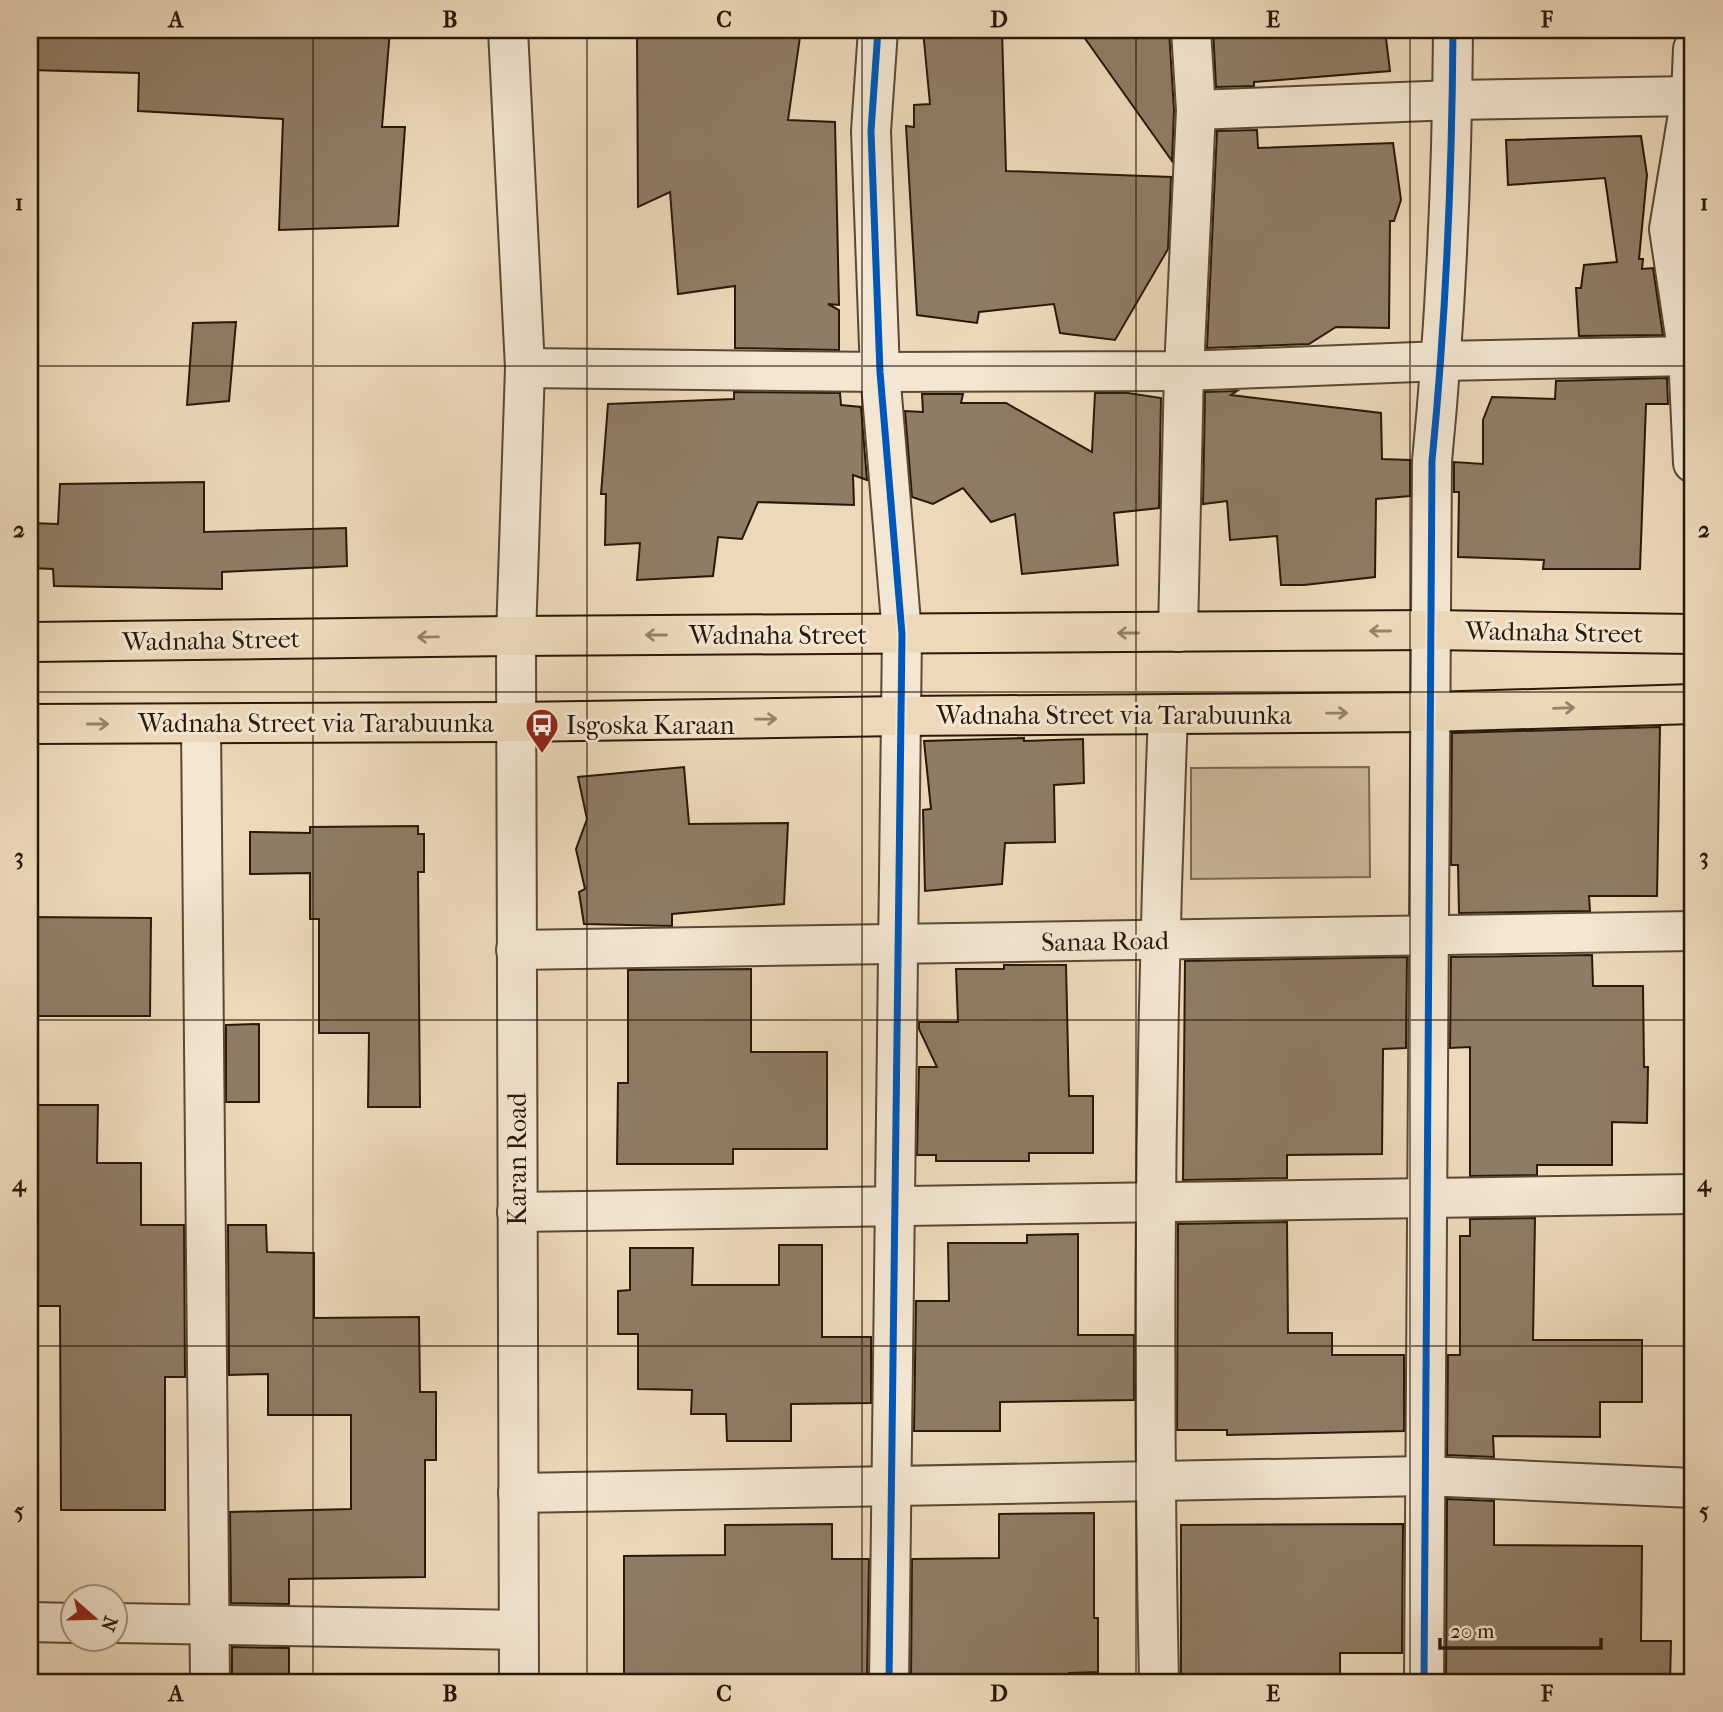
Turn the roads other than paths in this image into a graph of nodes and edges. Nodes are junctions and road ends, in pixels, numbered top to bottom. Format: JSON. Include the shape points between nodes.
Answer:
{"nodes":[{"id":1,"x":508,"y":30,"type":"edge"},
{"id":2,"x":878,"y":30,"type":"edge"},
{"id":3,"x":1191,"y":30,"type":"edge"},
{"id":4,"x":1453,"y":30,"type":"edge"},
{"id":5,"x":1693,"y":49,"type":"edge"},
{"id":6,"x":1692,"y":96,"type":"edge"},
{"id":7,"x":1453,"y":100,"type":"junction"},
{"id":8,"x":1196,"y":110,"type":"junction"},
{"id":9,"x":1691,"y":355,"type":"edge"},
{"id":10,"x":1442,"y":361,"type":"junction"},
{"id":11,"x":524,"y":368,"type":"junction"},
{"id":12,"x":1184,"y":371,"type":"junction"},
{"id":13,"x":880,"y":372,"type":"junction"},
{"id":14,"x":1693,"y":463,"type":"edge"},
{"id":15,"x":1430,"y":630,"type":"junction"},
{"id":16,"x":1178,"y":632,"type":"junction"},
{"id":17,"x":902,"y":634,"type":"junction"},
{"id":18,"x":1693,"y":634,"type":"edge"},
{"id":19,"x":516,"y":636,"type":"junction"},
{"id":20,"x":30,"y":642,"type":"edge"},
{"id":21,"x":1693,"y":704,"type":"edge"},
{"id":22,"x":1430,"y":712,"type":"junction"},
{"id":23,"x":1168,"y":715,"type":"junction"},
{"id":24,"x":901,"y":716,"type":"junction"},
{"id":25,"x":516,"y":722,"type":"junction"},
{"id":26,"x":30,"y":724,"type":"edge"},
{"id":27,"x":201,"y":724,"type":"junction"},
{"id":28,"x":1693,"y":931,"type":"edge"},
{"id":29,"x":1429,"y":936,"type":"junction"},
{"id":30,"x":1159,"y":940,"type":"junction"},
{"id":31,"x":900,"y":944,"type":"junction"},
{"id":32,"x":516,"y":950,"type":"junction"},
{"id":33,"x":1693,"y":1194,"type":"edge"},
{"id":34,"x":1426,"y":1198,"type":"junction"},
{"id":35,"x":1157,"y":1202,"type":"junction"},
{"id":36,"x":896,"y":1206,"type":"junction"},
{"id":37,"x":517,"y":1212,"type":"junction"},
{"id":38,"x":1425,"y":1475,"type":"junction"},
{"id":39,"x":1155,"y":1480,"type":"junction"},
{"id":40,"x":891,"y":1486,"type":"junction"},
{"id":41,"x":1693,"y":1488,"type":"edge"},
{"id":42,"x":517,"y":1493,"type":"junction"},
{"id":43,"x":30,"y":1622,"type":"edge"},
{"id":44,"x":60,"y":1623,"type":"edge"},
{"id":45,"x":130,"y":1623,"type":"edge"},
{"id":46,"x":209,"y":1625,"type":"junction"},
{"id":47,"x":518,"y":1630,"type":"junction"},
{"id":48,"x":210,"y":1682,"type":"edge"},
{"id":49,"x":519,"y":1682,"type":"edge"},
{"id":50,"x":890,"y":1682,"type":"edge"},
{"id":51,"x":1159,"y":1682,"type":"edge"},
{"id":52,"x":1424,"y":1682,"type":"edge"}],
"edges":[{"from":1,"to":11,"type":"street","name":"Karan Road"},
{"from":2,"to":13,"type":"street","via":[[871,131]]},
{"from":3,"to":8,"type":"street"},
{"from":4,"to":7,"type":"street"},
{"from":5,"to":6,"type":"street"},
{"from":6,"to":7,"type":"street"},
{"from":6,"to":9,"type":"street","via":[[1669,229]]},
{"from":7,"to":8,"type":"street"},
{"from":7,"to":10,"type":"street"},
{"from":8,"to":12,"type":"street"},
{"from":9,"to":10,"type":"street"},
{"from":9,"to":14,"type":"street"},
{"from":10,"to":12,"type":"street"},
{"from":10,"to":15,"type":"street","via":[[1432,461]]},
{"from":11,"to":13,"type":"street"},
{"from":11,"to":19,"type":"street","name":"Karan Road"},
{"from":12,"to":13,"type":"street"},
{"from":12,"to":16,"type":"street"},
{"from":13,"to":17,"type":"street"},
{"from":15,"to":16,"type":"main road","name":"Wadnaha Street","one_way":true},
{"from":15,"to":18,"type":"main road","name":"Wadnaha Street"},
{"from":15,"to":22,"type":"street"},
{"from":16,"to":17,"type":"main road","name":"Wadnaha Street","one_way":true},
{"from":17,"to":19,"type":"main road","name":"Wadnaha Street","one_way":true},
{"from":17,"to":24,"type":"street"},
{"from":19,"to":20,"type":"main road","name":"Wadnaha Street","one_way":true},
{"from":19,"to":25,"type":"street","name":"Karan Road"},
{"from":22,"to":21,"type":"main road","name":"Wadnaha Street via Tarabuunka","one_way":true},
{"from":23,"to":22,"type":"main road","name":"Wadnaha Street via Tarabuunka","one_way":true},
{"from":22,"to":29,"type":"street"},
{"from":23,"to":24,"type":"main road","name":"Wadnaha Street via Tarabuunka"},
{"from":23,"to":30,"type":"street"},
{"from":25,"to":24,"type":"main road","name":"Wadnaha Street via Tarabuunka","one_way":true},
{"from":24,"to":31,"type":"street"},
{"from":25,"to":27,"type":"main road","name":"Wadnaha Street via Tarabuunka"},
{"from":25,"to":32,"type":"street","name":"Karan Road"},
{"from":26,"to":27,"type":"main road","name":"Wadnaha Street via Tarabuunka","one_way":true},
{"from":27,"to":46,"type":"street"},
{"from":28,"to":29,"type":"street","name":"Sanaa Road"},
{"from":29,"to":30,"type":"street","name":"Sanaa Road"},
{"from":29,"to":34,"type":"street"},
{"from":30,"to":31,"type":"street","name":"Sanaa Road"},
{"from":30,"to":35,"type":"street"},
{"from":31,"to":32,"type":"street","name":"Sanaa Road"},
{"from":31,"to":36,"type":"street"},
{"from":32,"to":37,"type":"street","name":"Karan Road"},
{"from":33,"to":34,"type":"street"},
{"from":34,"to":35,"type":"street"},
{"from":34,"to":38,"type":"street"},
{"from":35,"to":36,"type":"street"},
{"from":35,"to":39,"type":"street"},
{"from":36,"to":37,"type":"street"},
{"from":36,"to":40,"type":"street"},
{"from":37,"to":42,"type":"street","name":"Karan Road"},
{"from":38,"to":39,"type":"street"},
{"from":38,"to":41,"type":"street"},
{"from":38,"to":52,"type":"street"},
{"from":39,"to":40,"type":"street"},
{"from":39,"to":51,"type":"street"},
{"from":40,"to":42,"type":"street"},
{"from":40,"to":50,"type":"street"},
{"from":42,"to":47,"type":"street","name":"Karan Road"},
{"from":43,"to":44,"type":"street"},
{"from":45,"to":46,"type":"street"},
{"from":46,"to":47,"type":"street"},
{"from":46,"to":48,"type":"street"},
{"from":47,"to":49,"type":"street","name":"Karan Road"}]}
